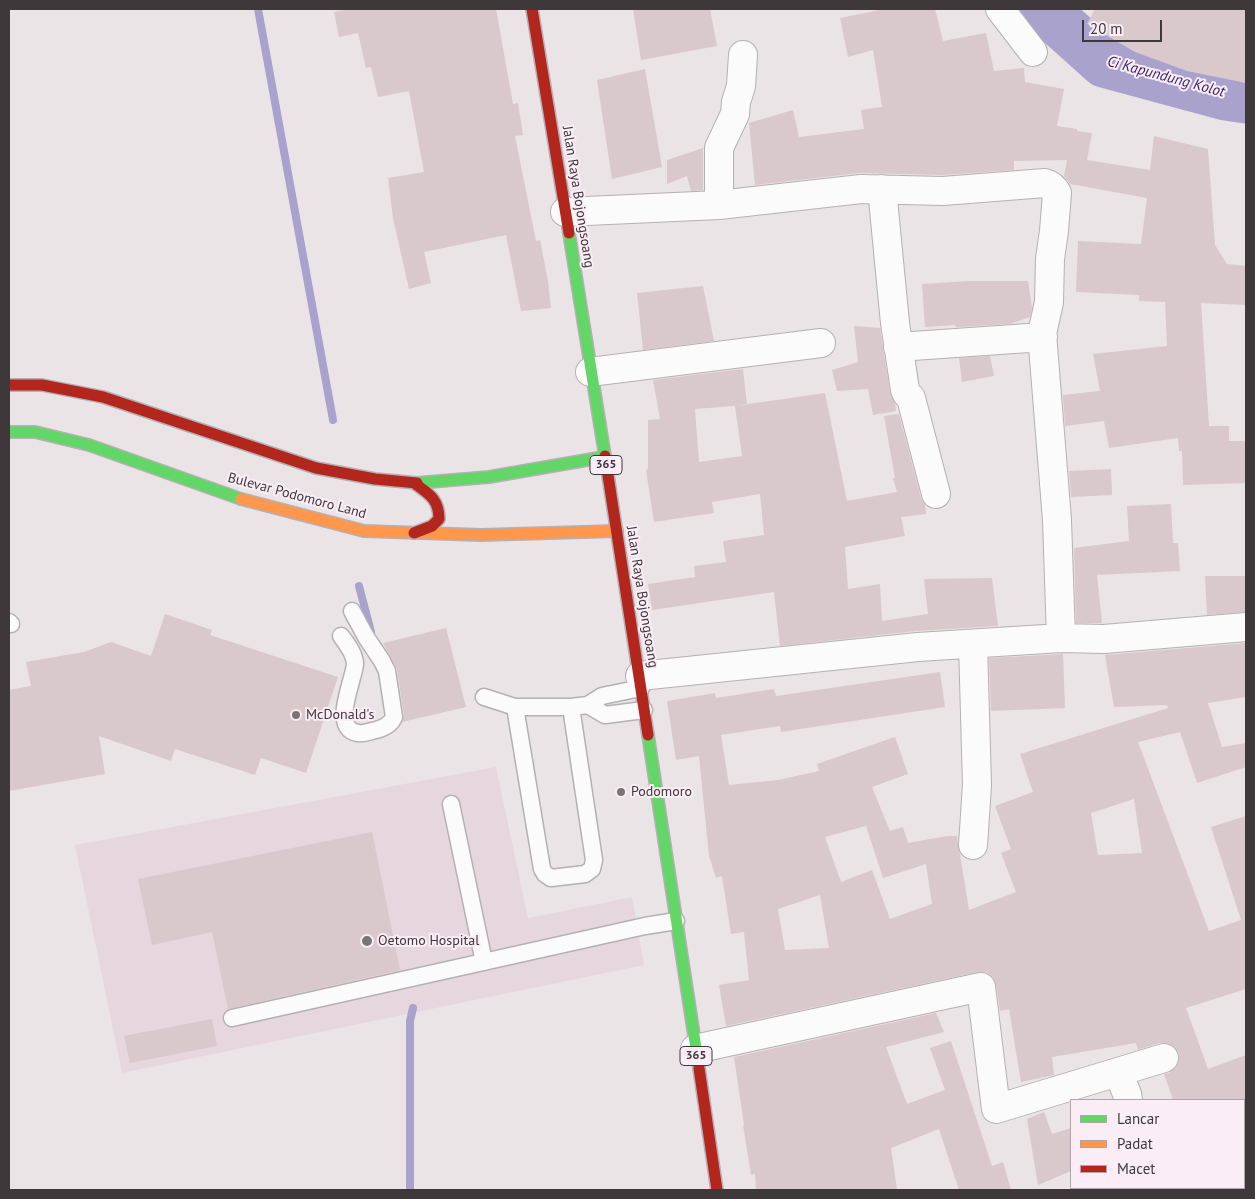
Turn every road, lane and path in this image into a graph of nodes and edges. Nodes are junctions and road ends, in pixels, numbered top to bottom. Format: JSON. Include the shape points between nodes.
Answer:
{"nodes":[{"id":1,"x":532,"y":9,"type":"edge"},
{"id":2,"x":1000,"y":9,"type":"edge"},
{"id":3,"x":1033,"y":52,"type":"dead end"},
{"id":4,"x":743,"y":55,"type":"dead end"},
{"id":5,"x":882,"y":189,"type":"junction"},
{"id":6,"x":720,"y":205,"type":"junction"},
{"id":7,"x":565,"y":212,"type":"junction"},
{"id":8,"x":1042,"y":337,"type":"junction"},
{"id":9,"x":821,"y":343,"type":"dead end"},
{"id":10,"x":898,"y":346,"type":"junction"},
{"id":11,"x":590,"y":372,"type":"junction"},
{"id":12,"x":9,"y":385,"type":"edge"},
{"id":13,"x":9,"y":432,"type":"edge"},
{"id":14,"x":604,"y":457,"type":"junction"},
{"id":15,"x":414,"y":483,"type":"junction"},
{"id":16,"x":936,"y":494,"type":"dead end"},
{"id":17,"x":617,"y":531,"type":"junction"},
{"id":18,"x":414,"y":533,"type":"junction"},
{"id":19,"x":352,"y":611,"type":"dead end"},
{"id":20,"x":1246,"y":627,"type":"edge"},
{"id":21,"x":342,"y":636,"type":"dead end"},
{"id":22,"x":1061,"y":638,"type":"junction"},
{"id":23,"x":973,"y":644,"type":"junction"},
{"id":24,"x":640,"y":682,"type":"junction"},
{"id":25,"x":484,"y":697,"type":"dead end"},
{"id":26,"x":588,"y":705,"type":"junction"},
{"id":27,"x":515,"y":707,"type":"junction"},
{"id":28,"x":571,"y":707,"type":"junction"},
{"id":29,"x":644,"y":710,"type":"junction"},
{"id":30,"x":451,"y":804,"type":"dead end"},
{"id":31,"x":973,"y":845,"type":"dead end"},
{"id":32,"x":676,"y":921,"type":"junction"},
{"id":33,"x":484,"y":962,"type":"junction"},
{"id":34,"x":232,"y":1018,"type":"dead end"},
{"id":35,"x":696,"y":1049,"type":"junction"},
{"id":36,"x":1164,"y":1058,"type":"dead end"},
{"id":37,"x":1118,"y":1072,"type":"junction"},
{"id":38,"x":1128,"y":1099,"type":"edge"},
{"id":39,"x":717,"y":1190,"type":"edge"}],
"edges":[{"from":1,"to":7,"type":"street","name":"Jalan Raya Bojongsoang","number":"365"},
{"from":2,"to":3,"type":"street"},
{"from":4,"to":6,"type":"street","via":[[735,114],[719,148]]},
{"from":5,"to":6,"type":"street"},
{"from":5,"to":8,"type":"street","via":[[943,191],[1051,184],[1057,192],[1049,302]]},
{"from":5,"to":10,"type":"street"},
{"from":6,"to":7,"type":"street"},
{"from":7,"to":11,"type":"street","name":"Jalan Raya Bojongsoang","number":"365"},
{"from":8,"to":10,"type":"street"},
{"from":8,"to":22,"type":"street","via":[[1057,520]]},
{"from":9,"to":11,"type":"street"},
{"from":10,"to":16,"type":"street","via":[[905,390],[911,398]]},
{"from":11,"to":14,"type":"street","name":"Jalan Raya Bojongsoang","number":"365"},
{"from":12,"to":15,"type":"street","via":[[42,385],[103,397],[316,468]]},
{"from":13,"to":18,"type":"street","name":"Bulevar Podomoro Land","via":[[35,432],[89,445],[231,496],[364,531]]},
{"from":14,"to":15,"type":"street","via":[[494,477]]},
{"from":14,"to":17,"type":"street","name":"Jalan Raya Bojongsoang","number":"365"},
{"from":15,"to":18,"type":"street","via":[[431,495],[439,510],[439,519],[432,526]]},
{"from":17,"to":18,"type":"street","name":"Bulevar Podomoro Land","via":[[481,535]]},
{"from":17,"to":24,"type":"street","name":"Jalan Raya Bojongsoang","number":"365"},
{"from":19,"to":21,"type":"lane","via":[[387,671],[394,717],[383,728],[360,734],[351,732],[344,723],[355,662]]},
{"from":20,"to":22,"type":"street","via":[[1104,639]]},
{"from":22,"to":23,"type":"street"},
{"from":23,"to":24,"type":"street","via":[[918,647]]},
{"from":23,"to":31,"type":"street","via":[[976,785]]},
{"from":24,"to":26,"type":"lane","via":[[602,696]]},
{"from":24,"to":29,"type":"street","name":"Jalan Raya Bojongsoang","number":"365"},
{"from":25,"to":27,"type":"lane"},
{"from":26,"to":28,"type":"lane"},
{"from":26,"to":29,"type":"lane","via":[[605,715]]},
{"from":27,"to":28,"type":"lane"},
{"from":27,"to":28,"type":"lane","via":[[542,868],[551,878],[585,874],[592,869],[594,860]]},
{"from":29,"to":32,"type":"street","name":"Jalan Raya Bojongsoang","number":"365"},
{"from":30,"to":33,"type":"lane"},
{"from":32,"to":33,"type":"lane"},
{"from":32,"to":35,"type":"street","name":"Jalan Raya Bojongsoang","number":"365"},
{"from":33,"to":34,"type":"lane"},
{"from":35,"to":37,"type":"street","via":[[981,987],[996,1109]]},
{"from":35,"to":39,"type":"street","name":"Jalan Raya Bojongsoang","number":"365"},
{"from":36,"to":37,"type":"street"},
{"from":37,"to":38,"type":"street"}]}
